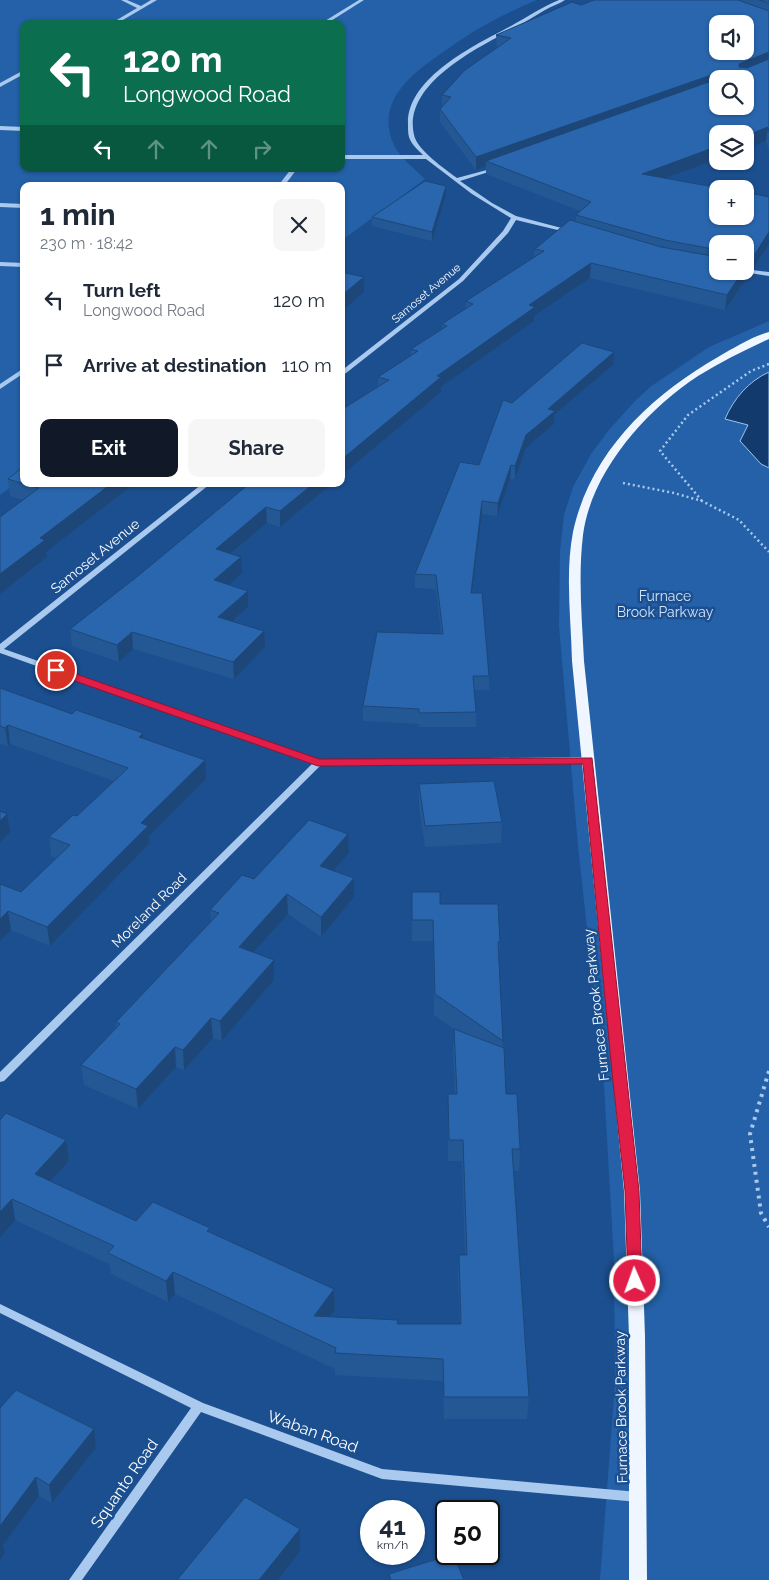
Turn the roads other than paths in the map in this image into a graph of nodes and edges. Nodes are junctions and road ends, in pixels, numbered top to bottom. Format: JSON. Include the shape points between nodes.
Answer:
{"nodes":[{"id":1,"x":123,"y":0,"type":"edge"},
{"id":2,"x":155,"y":0,"type":"edge"},
{"id":3,"x":362,"y":0,"type":"edge"},
{"id":4,"x":563,"y":0,"type":"edge"},
{"id":5,"x":141,"y":8,"type":"junction"},
{"id":6,"x":119,"y":20,"type":"edge"},
{"id":7,"x":329,"y":20,"type":"edge"},
{"id":8,"x":20,"y":74,"type":"edge"},
{"id":9,"x":0,"y":77,"type":"edge"},
{"id":10,"x":15,"y":77,"type":"junction"},
{"id":11,"x":0,"y":85,"type":"edge"},
{"id":12,"x":0,"y":128,"type":"edge"},
{"id":13,"x":20,"y":129,"type":"edge"},
{"id":14,"x":427,"y":156,"type":"junction"},
{"id":15,"x":345,"y":157,"type":"edge"},
{"id":16,"x":502,"y":166,"type":"edge"},
{"id":17,"x":292,"y":172,"type":"edge"},
{"id":18,"x":458,"y":180,"type":"junction"},
{"id":19,"x":284,"y":182,"type":"edge"},
{"id":20,"x":0,"y":205,"type":"edge"},
{"id":21,"x":20,"y":206,"type":"edge"},
{"id":22,"x":514,"y":217,"type":"junction"},
{"id":23,"x":580,"y":234,"type":"edge"},
{"id":24,"x":0,"y":264,"type":"edge"},
{"id":25,"x":20,"y":265,"type":"edge"},
{"id":26,"x":754,"y":272,"type":"edge"},
{"id":27,"x":769,"y":274,"type":"edge"},
{"id":28,"x":769,"y":335,"type":"edge"},
{"id":29,"x":20,"y":373,"type":"edge"},
{"id":30,"x":345,"y":373,"type":"edge"},
{"id":31,"x":0,"y":387,"type":"edge"},
{"id":32,"x":202,"y":487,"type":"edge"},
{"id":33,"x":0,"y":649,"type":"edge"},
{"id":34,"x":588,"y":760,"type":"junction"},
{"id":35,"x":318,"y":763,"type":"junction"},
{"id":36,"x":0,"y":1078,"type":"edge"},
{"id":37,"x":0,"y":1308,"type":"edge"},
{"id":38,"x":199,"y":1406,"type":"junction"},
{"id":39,"x":638,"y":1497,"type":"junction"},
{"id":40,"x":75,"y":1580,"type":"edge"},
{"id":41,"x":638,"y":1580,"type":"edge"}],
"edges":[{"from":1,"to":5,"type":"street"},
{"from":2,"to":5,"type":"street"},
{"from":3,"to":7,"type":"street"},
{"from":4,"to":14,"type":"street","via":[[465,52],[428,83],[416,100],[410,130],[412,139]]},
{"from":5,"to":6,"type":"street"},
{"from":8,"to":10,"type":"street"},
{"from":9,"to":10,"type":"street"},
{"from":10,"to":11,"type":"street"},
{"from":12,"to":13,"type":"street"},
{"from":14,"to":15,"type":"street"},
{"from":14,"to":18,"type":"street"},
{"from":16,"to":18,"type":"street"},
{"from":17,"to":19,"type":"street"},
{"from":18,"to":22,"type":"street","via":[[476,195]]},
{"from":20,"to":21,"type":"street"},
{"from":22,"to":23,"type":"street"},
{"from":22,"to":30,"type":"street","name":"Samoset Avenue","via":[[506,232],[461,280]]},
{"from":24,"to":25,"type":"street"},
{"from":26,"to":27,"type":"street"},
{"from":28,"to":34,"type":"main road","name":"Furnace Brook Parkway","via":[[694,375],[665,396],[606,462],[587,499],[578,534],[575,578],[578,661]]},
{"from":29,"to":31,"type":"street"},
{"from":32,"to":33,"type":"street","name":"Samoset Avenue"},
{"from":33,"to":35,"type":"street"},
{"from":34,"to":35,"type":"street"},
{"from":34,"to":39,"type":"main road","name":"Furnace Brook Parkway","via":[[632,1191]]},
{"from":35,"to":36,"type":"street","name":"Moreland Road"},
{"from":37,"to":38,"type":"street","name":"Waban Road"},
{"from":38,"to":39,"type":"street","name":"Waban Road","via":[[382,1474]]},
{"from":38,"to":40,"type":"street","name":"Squanto Road"},
{"from":39,"to":41,"type":"main road","name":"Furnace Brook Parkway"}]}
